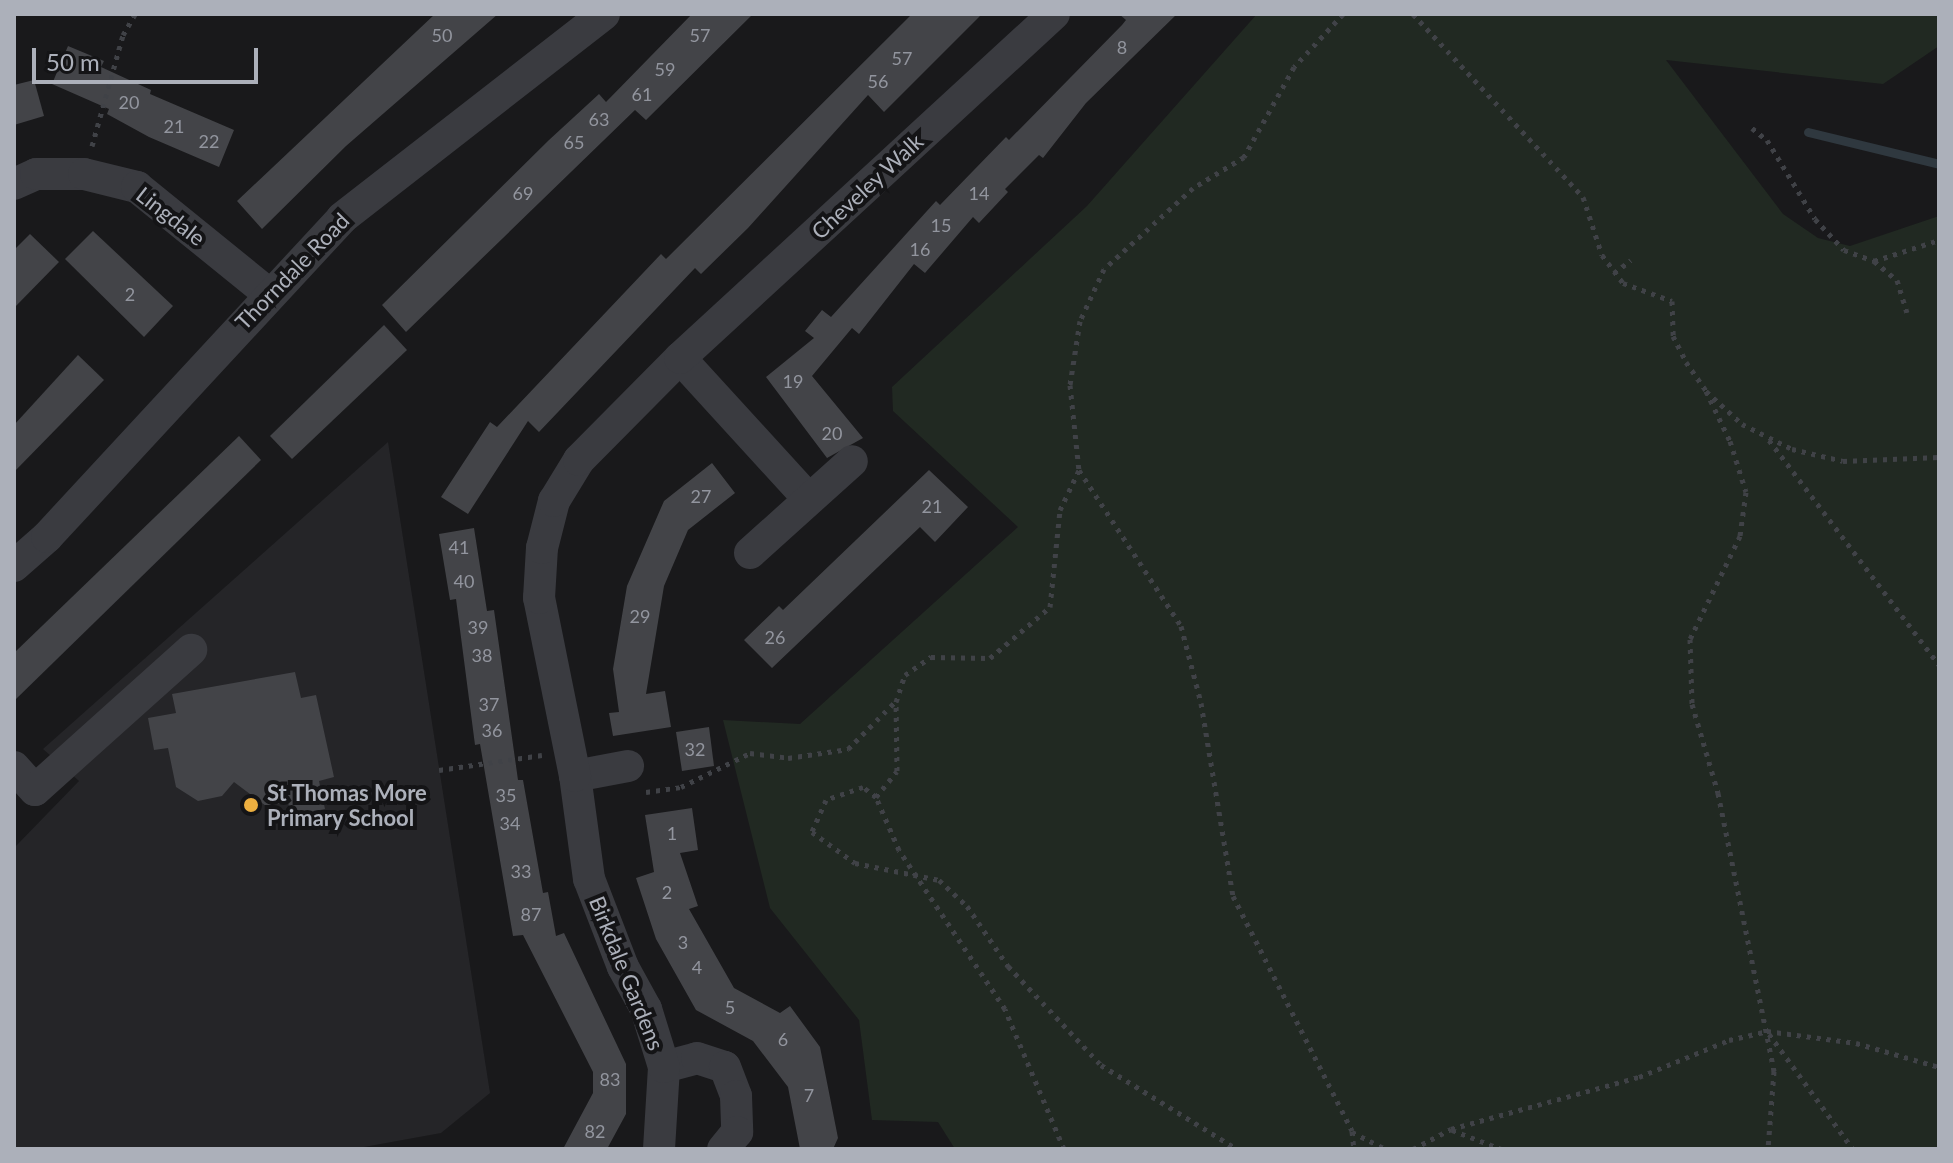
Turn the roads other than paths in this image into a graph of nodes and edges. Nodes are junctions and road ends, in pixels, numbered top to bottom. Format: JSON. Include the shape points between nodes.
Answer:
{"nodes":[{"id":1,"x":604,"y":14,"type":"edge"},
{"id":2,"x":1054,"y":14,"type":"edge"},
{"id":3,"x":14,"y":184,"type":"edge"},
{"id":4,"x":268,"y":293,"type":"junction"},
{"id":5,"x":680,"y":358,"type":"junction"},
{"id":6,"x":852,"y":461,"type":"dead end"},
{"id":7,"x":808,"y":498,"type":"junction"},
{"id":8,"x":750,"y":553,"type":"dead end"},
{"id":9,"x":14,"y":566,"type":"edge"},
{"id":10,"x":191,"y":650,"type":"dead end"},
{"id":11,"x":571,"y":763,"type":"junction"},
{"id":12,"x":628,"y":766,"type":"road end"},
{"id":13,"x":14,"y":767,"type":"edge"},
{"id":14,"x":589,"y":879,"type":"joint"},
{"id":15,"x":664,"y":1067,"type":"junction"},
{"id":16,"x":659,"y":1149,"type":"edge"},
{"id":17,"x":723,"y":1149,"type":"edge"}],
"edges":[{"from":1,"to":4,"type":"street","name":"Thorndale Road","via":[[374,188]]},
{"from":2,"to":5,"type":"street","name":"Cheveley Walk"},
{"from":3,"to":4,"type":"street","name":"Lingdale","via":[[36,174],[84,174],[137,187]]},
{"from":4,"to":9,"type":"street","name":"Thorndale Road","via":[[47,537]]},
{"from":5,"to":7,"type":"street"},
{"from":5,"to":11,"type":"street","name":"Cheveley Walk","via":[[579,460],[554,501],[542,548],[539,598]]},
{"from":6,"to":7,"type":"street"},
{"from":7,"to":8,"type":"street"},
{"from":10,"to":13,"type":"street","via":[[35,790]]},
{"from":11,"to":12,"type":"street"},
{"from":11,"to":14,"type":"street","name":"Cheveley Walk"},
{"from":14,"to":15,"type":"street","name":"Birkdale Gardens","via":[[623,967],[646,1009]]},
{"from":15,"to":16,"type":"street","name":"Birkdale Gardens"},
{"from":15,"to":17,"type":"street","name":"Birkdale Gardens","via":[[697,1058],[725,1067],[736,1096],[737,1132]]}]}
